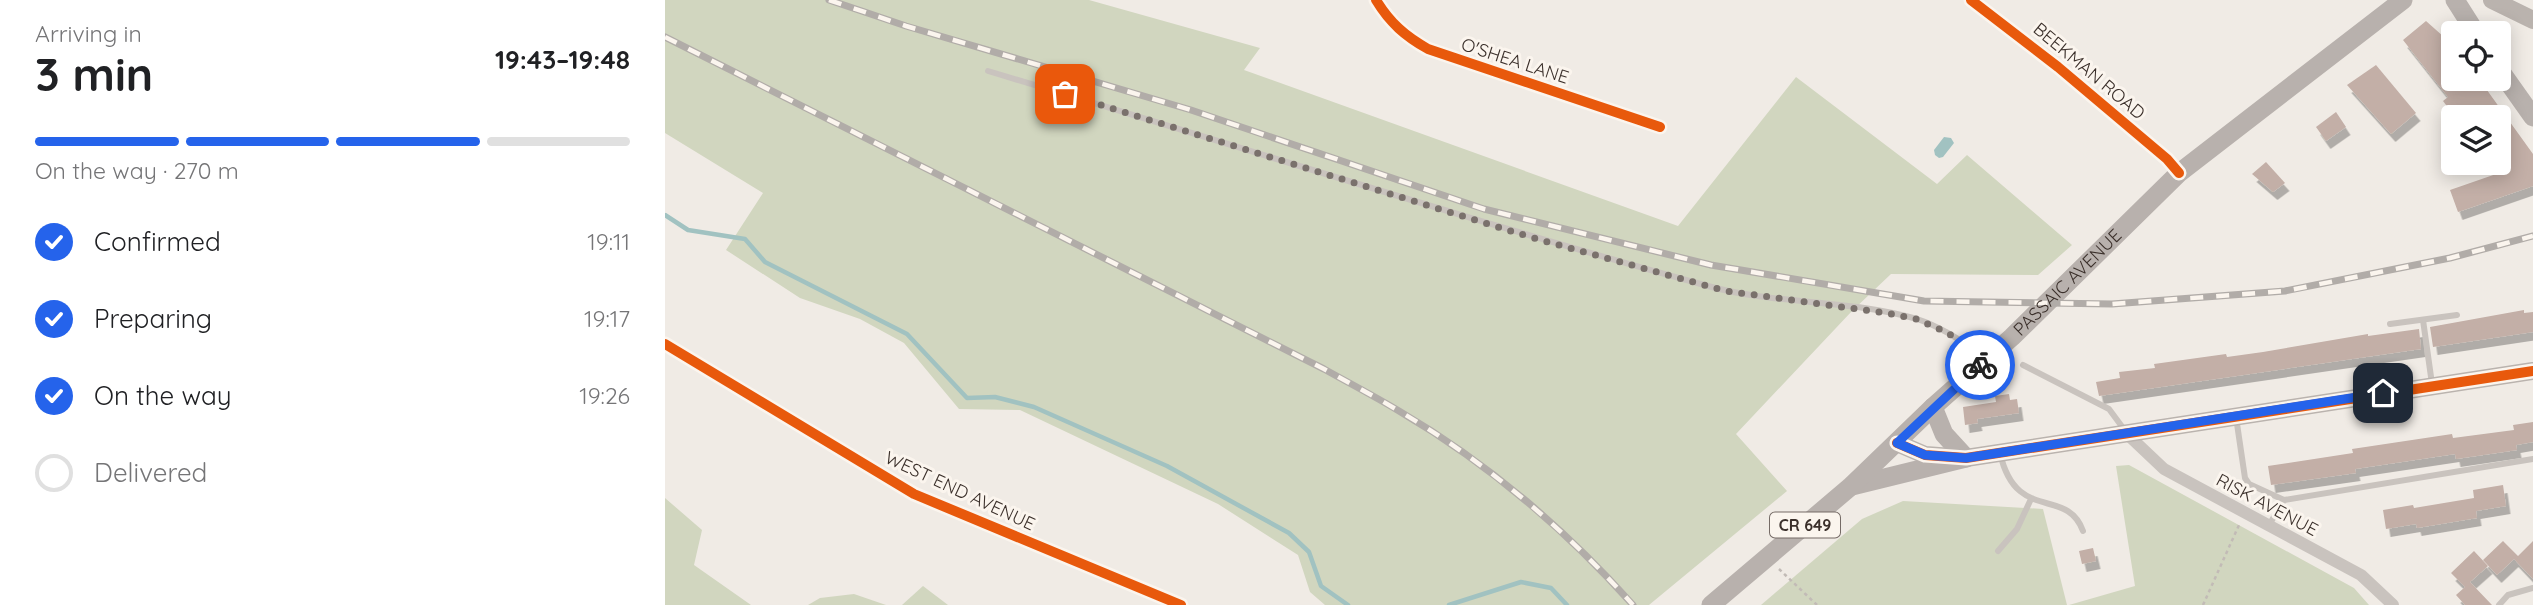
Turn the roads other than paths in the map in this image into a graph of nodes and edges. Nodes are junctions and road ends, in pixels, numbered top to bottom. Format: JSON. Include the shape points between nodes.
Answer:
{"nodes":[{"id":1,"x":1376,"y":0,"type":"edge"},
{"id":2,"x":1971,"y":0,"type":"edge"},
{"id":3,"x":2403,"y":0,"type":"edge"},
{"id":4,"x":2455,"y":0,"type":"edge"},
{"id":5,"x":2492,"y":0,"type":"edge"},
{"id":6,"x":2533,"y":20,"type":"edge"},
{"id":7,"x":2468,"y":21,"type":"edge"},
{"id":8,"x":988,"y":71,"type":"dead end"},
{"id":9,"x":2511,"y":86,"type":"edge"},
{"id":10,"x":2533,"y":117,"type":"edge"},
{"id":11,"x":1660,"y":127,"type":"dead end"},
{"id":12,"x":2179,"y":173,"type":"junction"},
{"id":13,"x":2457,"y":315,"type":"dead end"},
{"id":14,"x":2423,"y":320,"type":"junction"},
{"id":15,"x":2390,"y":324,"type":"dead end"},
{"id":16,"x":665,"y":344,"type":"edge"},
{"id":17,"x":1988,"y":358,"type":"junction"},
{"id":18,"x":2023,"y":365,"type":"dead end"},
{"id":19,"x":2533,"y":371,"type":"edge"},
{"id":20,"x":2432,"y":386,"type":"junction"},
{"id":21,"x":1933,"y":407,"type":"junction"},
{"id":22,"x":2236,"y":415,"type":"junction"},
{"id":23,"x":2127,"y":434,"type":"junction"},
{"id":24,"x":1897,"y":443,"type":"junction"},
{"id":25,"x":2000,"y":452,"type":"junction"},
{"id":26,"x":1966,"y":458,"type":"junction"},
{"id":27,"x":2533,"y":459,"type":"edge"},
{"id":28,"x":1850,"y":486,"type":"junction"},
{"id":29,"x":2031,"y":499,"type":"junction"},
{"id":30,"x":2284,"y":500,"type":"junction"},
{"id":31,"x":2269,"y":525,"type":"junction"},
{"id":32,"x":2083,"y":531,"type":"dead end"},
{"id":33,"x":1998,"y":551,"type":"dead end"},
{"id":34,"x":2533,"y":588,"type":"edge"},
{"id":35,"x":1181,"y":605,"type":"edge"},
{"id":36,"x":1711,"y":605,"type":"edge"},
{"id":37,"x":2393,"y":605,"type":"edge"},
{"id":38,"x":2499,"y":605,"type":"edge"}],
"edges":[{"from":1,"to":11,"type":"street","name":"O'SHEA LANE","via":[[1406,37],[1427,49]]},
{"from":2,"to":12,"type":"street","name":"BEEKMAN ROAD","via":[[2068,75]]},
{"from":3,"to":12,"type":"main road","name":"PASSAIC AVENUE"},
{"from":4,"to":7,"type":"main road"},
{"from":5,"to":6,"type":"street"},
{"from":8,"to":17,"type":"lane","via":[[1537,239],[1726,291],[1916,319]]},
{"from":9,"to":10,"type":"main road"},
{"from":12,"to":17,"type":"main road","name":"PASSAIC AVENUE"},
{"from":13,"to":14,"type":"lane"},
{"from":14,"to":15,"type":"lane"},
{"from":14,"to":20,"type":"lane"},
{"from":16,"to":35,"type":"street","name":"WEST END AVENUE","via":[[914,494]]},
{"from":17,"to":21,"type":"main road","name":"PASSAIC AVENUE"},
{"from":18,"to":23,"type":"lane","via":[[2109,410]]},
{"from":19,"to":20,"type":"street"},
{"from":20,"to":22,"type":"street"},
{"from":21,"to":24,"type":"main road","name":"PASSAIC AVENUE"},
{"from":21,"to":26,"type":"main road","via":[[1944,434]]},
{"from":22,"to":23,"type":"street"},
{"from":22,"to":30,"type":"lane","via":[[2245,478]]},
{"from":23,"to":25,"type":"street"},
{"from":23,"to":31,"type":"street","name":"RISK AVENUE","via":[[2164,469]]},
{"from":24,"to":26,"type":"street","via":[[1925,455]]},
{"from":24,"to":28,"type":"main road","name":"PASSAIC AVENUE","number":"CR 649"},
{"from":25,"to":26,"type":"street"},
{"from":25,"to":29,"type":"lane","via":[[2009,480]]},
{"from":26,"to":28,"type":"main road"},
{"from":27,"to":30,"type":"lane"},
{"from":28,"to":36,"type":"main road","name":"PASSAIC AVENUE","number":"CR 649"},
{"from":29,"to":32,"type":"lane","via":[[2064,508]]},
{"from":29,"to":33,"type":"lane","via":[[2017,528]]},
{"from":30,"to":31,"type":"lane"},
{"from":31,"to":37,"type":"street","name":"RISK AVENUE","via":[[2361,575]]},
{"from":34,"to":38,"type":"lane","via":[[2508,595]]}]}
